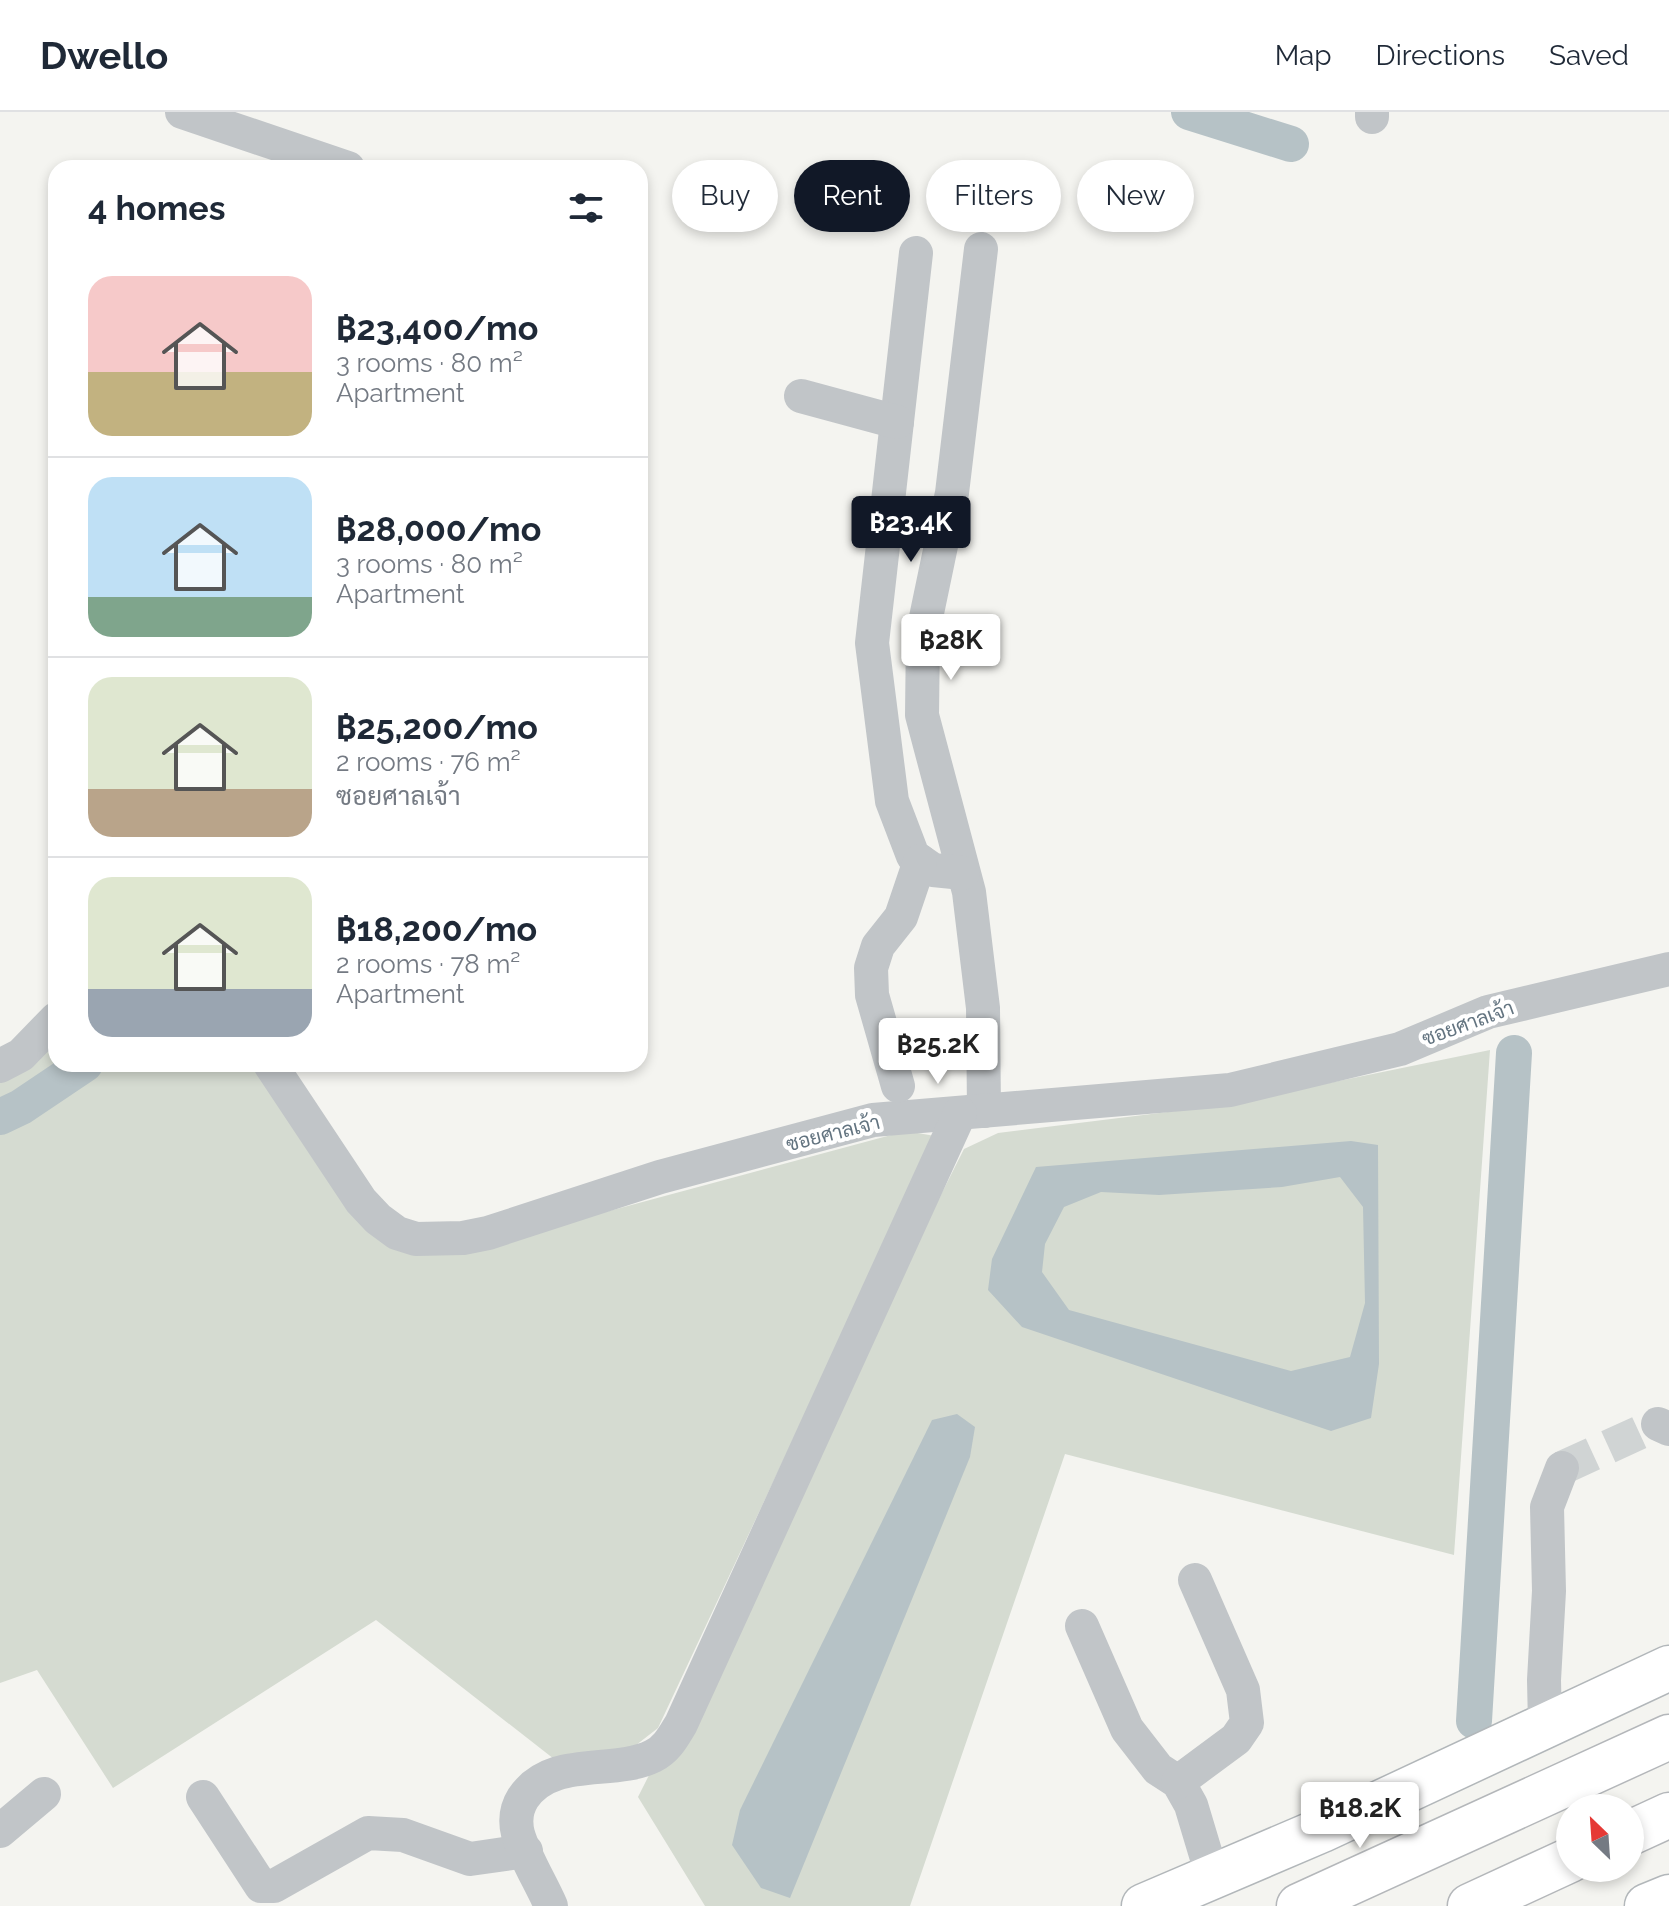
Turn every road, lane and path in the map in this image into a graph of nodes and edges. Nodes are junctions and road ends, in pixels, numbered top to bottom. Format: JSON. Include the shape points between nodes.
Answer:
{"nodes":[{"id":1,"x":182,"y":112,"type":"edge"},
{"id":2,"x":324,"y":160,"type":"edge"},
{"id":3,"x":981,"y":249,"type":"dead end"},
{"id":4,"x":916,"y":253,"type":"dead end"},
{"id":5,"x":801,"y":396,"type":"dead end"},
{"id":6,"x":897,"y":422,"type":"junction"},
{"id":7,"x":920,"y":861,"type":"junction"},
{"id":8,"x":963,"y":873,"type":"junction"},
{"id":9,"x":1669,"y":969,"type":"edge"},
{"id":10,"x":48,"y":1027,"type":"edge"},
{"id":11,"x":0,"y":1066,"type":"edge"},
{"id":12,"x":275,"y":1072,"type":"edge"},
{"id":13,"x":898,"y":1086,"type":"dead end"},
{"id":14,"x":972,"y":1112,"type":"junction"},
{"id":15,"x":1562,"y":1468,"type":"tunnel mouth"},
{"id":16,"x":1195,"y":1580,"type":"dead end"},
{"id":17,"x":1082,"y":1626,"type":"dead end"},
{"id":18,"x":1669,"y":1668,"type":"edge"},
{"id":19,"x":1545,"y":1725,"type":"junction"},
{"id":20,"x":1669,"y":1737,"type":"edge"},
{"id":21,"x":1178,"y":1782,"type":"junction"},
{"id":22,"x":44,"y":1794,"type":"dead end"},
{"id":23,"x":203,"y":1797,"type":"dead end"},
{"id":24,"x":1669,"y":1815,"type":"edge"},
{"id":25,"x":1644,"y":1827,"type":"edge"},
{"id":26,"x":0,"y":1831,"type":"edge"},
{"id":27,"x":526,"y":1851,"type":"junction"},
{"id":28,"x":1556,"y":1866,"type":"edge"},
{"id":29,"x":1212,"y":1875,"type":"junction"},
{"id":30,"x":1669,"y":1897,"type":"edge"},
{"id":31,"x":551,"y":1906,"type":"edge"},
{"id":32,"x":1144,"y":1906,"type":"edge"},
{"id":33,"x":1299,"y":1906,"type":"edge"},
{"id":34,"x":1470,"y":1906,"type":"edge"},
{"id":35,"x":1647,"y":1906,"type":"edge"}],
"edges":[{"from":1,"to":2,"type":"street"},
{"from":3,"to":8,"type":"street","via":[[952,493],[923,632],[922,715]]},
{"from":4,"to":6,"type":"street"},
{"from":5,"to":6,"type":"street"},
{"from":6,"to":7,"type":"street","via":[[872,643],[892,801],[913,856]]},
{"from":7,"to":8,"type":"street","via":[[933,870]]},
{"from":7,"to":13,"type":"street","via":[[901,917],[878,946],[871,968],[872,995]]},
{"from":8,"to":14,"type":"street","via":[[983,1008]]},
{"from":9,"to":14,"type":"street","name":"ซอยศาลเจ้า","via":[[1488,1012],[1400,1049],[1230,1090]]},
{"from":10,"to":11,"type":"street","via":[[21,1055]]},
{"from":12,"to":14,"type":"street","name":"ซอยศาลเจ้า","via":[[361,1201],[397,1233],[416,1239],[488,1233],[660,1177],[873,1120]]},
{"from":14,"to":27,"type":"street","via":[[675,1734],[651,1757],[575,1770],[537,1783],[518,1805],[518,1834]]},
{"from":15,"to":19,"type":"street","via":[[1547,1507]]},
{"from":16,"to":21,"type":"street","via":[[1243,1690],[1247,1723],[1236,1739]]},
{"from":17,"to":21,"type":"street","via":[[1127,1729],[1158,1769]]},
{"from":18,"to":19,"type":"main road"},
{"from":19,"to":29,"type":"main road","via":[[1322,1830]]},
{"from":20,"to":33,"type":"main road"},
{"from":21,"to":29,"type":"street","via":[[1191,1805]]},
{"from":22,"to":26,"type":"street"},
{"from":23,"to":27,"type":"street","via":[[261,1886],[274,1886],[368,1833],[403,1835],[470,1859]]},
{"from":24,"to":25,"type":"main road"},
{"from":27,"to":31,"type":"street"},
{"from":28,"to":34,"type":"main road"},
{"from":29,"to":32,"type":"main road"},
{"from":30,"to":35,"type":"main road"}]}
